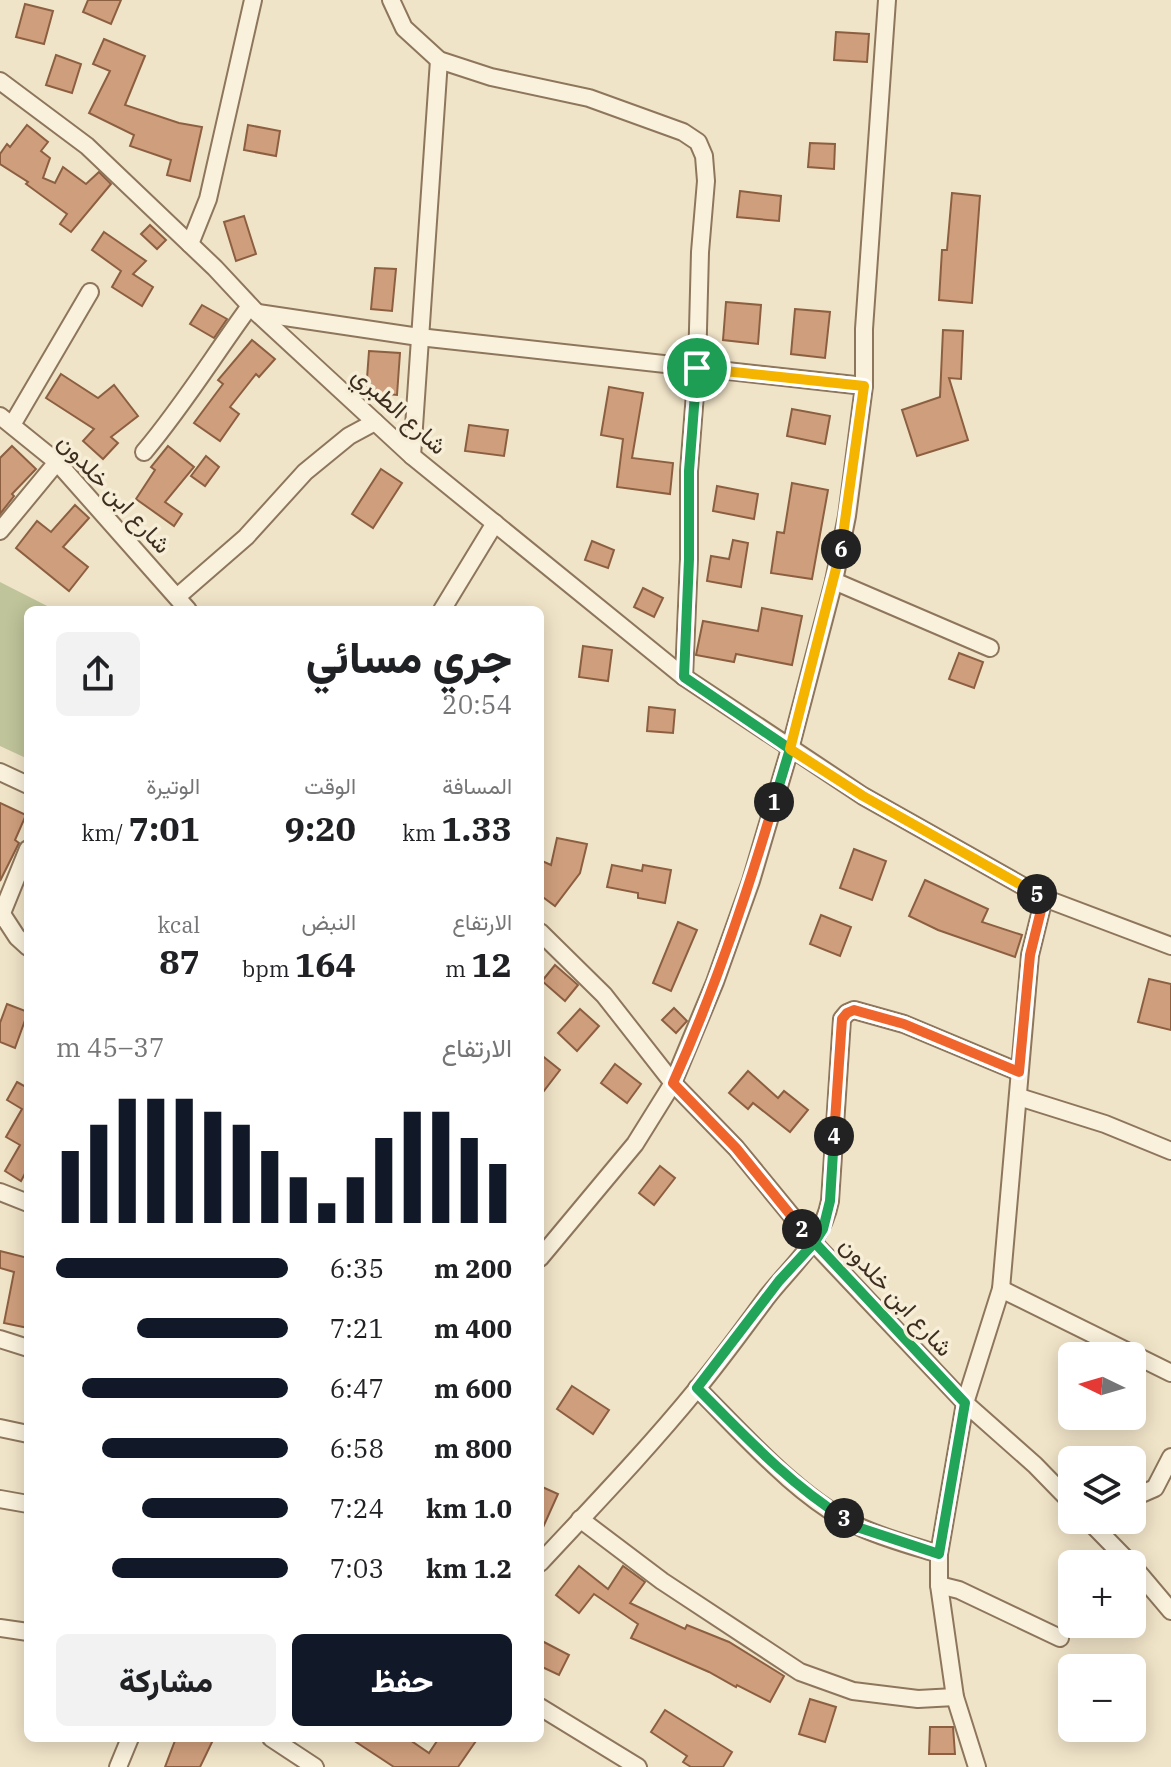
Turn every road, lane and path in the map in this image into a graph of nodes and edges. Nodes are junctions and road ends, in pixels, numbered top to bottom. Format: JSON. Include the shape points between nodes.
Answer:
{"nodes":[{"id":1,"x":253,"y":0,"type":"edge"},
{"id":2,"x":391,"y":0,"type":"edge"},
{"id":3,"x":887,"y":0,"type":"edge"},
{"id":4,"x":439,"y":60,"type":"junction"},
{"id":5,"x":0,"y":81,"type":"edge"},
{"id":6,"x":190,"y":244,"type":"junction"},
{"id":7,"x":90,"y":292,"type":"dead end"},
{"id":8,"x":254,"y":310,"type":"junction"},
{"id":9,"x":419,"y":337,"type":"junction"},
{"id":10,"x":697,"y":368,"type":"junction"},
{"id":11,"x":864,"y":386,"type":"junction"},
{"id":12,"x":6,"y":420,"type":"edge"},
{"id":13,"x":375,"y":422,"type":"junction"},
{"id":14,"x":144,"y":452,"type":"dead end"},
{"id":15,"x":412,"y":456,"type":"junction"},
{"id":16,"x":57,"y":462,"type":"junction"},
{"id":17,"x":495,"y":523,"type":"junction"},
{"id":18,"x":0,"y":531,"type":"edge"},
{"id":19,"x":834,"y":581,"type":"junction"},
{"id":20,"x":182,"y":603,"type":"edge"},
{"id":21,"x":444,"y":606,"type":"edge"},
{"id":22,"x":990,"y":648,"type":"dead end"},
{"id":23,"x":684,"y":677,"type":"junction"},
{"id":24,"x":790,"y":749,"type":"junction"},
{"id":25,"x":0,"y":772,"type":"edge"},
{"id":26,"x":24,"y":783,"type":"edge"},
{"id":27,"x":24,"y":859,"type":"edge"},
{"id":28,"x":1044,"y":898,"type":"junction"},
{"id":29,"x":1,"y":916,"type":"edge"},
{"id":30,"x":544,"y":936,"type":"edge"},
{"id":31,"x":24,"y":943,"type":"edge"},
{"id":32,"x":1171,"y":946,"type":"edge"},
{"id":33,"x":1019,"y":1072,"type":"junction"},
{"id":34,"x":673,"y":1083,"type":"junction"},
{"id":35,"x":1019,"y":1097,"type":"junction"},
{"id":36,"x":1171,"y":1151,"type":"edge"},
{"id":37,"x":0,"y":1192,"type":"edge"},
{"id":38,"x":24,"y":1201,"type":"edge"},
{"id":39,"x":814,"y":1243,"type":"junction"},
{"id":40,"x":544,"y":1253,"type":"edge"},
{"id":41,"x":1001,"y":1289,"type":"junction"},
{"id":42,"x":0,"y":1339,"type":"edge"},
{"id":43,"x":24,"y":1347,"type":"edge"},
{"id":44,"x":1171,"y":1373,"type":"edge"},
{"id":45,"x":697,"y":1388,"type":"junction"},
{"id":46,"x":965,"y":1403,"type":"junction"},
{"id":47,"x":0,"y":1428,"type":"edge"},
{"id":48,"x":24,"y":1433,"type":"edge"},
{"id":49,"x":1171,"y":1457,"type":"edge"},
{"id":50,"x":1058,"y":1489,"type":"edge"},
{"id":51,"x":1146,"y":1492,"type":"edge"},
{"id":52,"x":0,"y":1499,"type":"edge"},
{"id":53,"x":24,"y":1503,"type":"edge"},
{"id":54,"x":580,"y":1519,"type":"junction"},
{"id":55,"x":1102,"y":1534,"type":"edge"},
{"id":56,"x":1117,"y":1550,"type":"edge"},
{"id":57,"x":939,"y":1554,"type":"junction"},
{"id":58,"x":544,"y":1559,"type":"edge"},
{"id":59,"x":1146,"y":1582,"type":"edge"},
{"id":60,"x":939,"y":1585,"type":"junction"},
{"id":61,"x":1171,"y":1611,"type":"edge"},
{"id":62,"x":0,"y":1628,"type":"edge"},
{"id":63,"x":24,"y":1631,"type":"edge"},
{"id":64,"x":1058,"y":1637,"type":"edge"},
{"id":65,"x":955,"y":1697,"type":"junction"},
{"id":66,"x":544,"y":1709,"type":"edge"},
{"id":67,"x":128,"y":1742,"type":"edge"},
{"id":68,"x":277,"y":1742,"type":"edge"},
{"id":69,"x":118,"y":1767,"type":"edge"},
{"id":70,"x":315,"y":1767,"type":"edge"},
{"id":71,"x":638,"y":1767,"type":"edge"},
{"id":72,"x":977,"y":1767,"type":"edge"}],
"edges":[{"from":1,"to":6,"type":"street","via":[[208,199]]},
{"from":2,"to":4,"type":"street","via":[[404,28]]},
{"from":3,"to":11,"type":"street"},
{"from":4,"to":9,"type":"street"},
{"from":4,"to":10,"type":"street","via":[[589,98],[698,142],[706,181]]},
{"from":5,"to":6,"type":"street","name":"شارع الطبري","via":[[87,146]]},
{"from":6,"to":8,"type":"street","name":"شارع الطبري"},
{"from":7,"to":12,"type":"street"},
{"from":8,"to":9,"type":"street"},
{"from":8,"to":13,"type":"street","name":"شارع الطبري"},
{"from":8,"to":14,"type":"street","via":[[218,348],[177,413]]},
{"from":9,"to":10,"type":"street"},
{"from":9,"to":15,"type":"street"},
{"from":10,"to":11,"type":"street"},
{"from":10,"to":23,"type":"street"},
{"from":11,"to":19,"type":"street"},
{"from":12,"to":16,"type":"street","name":"شارع ابن خلدون"},
{"from":13,"to":15,"type":"street","name":"شارع الطبري"},
{"from":13,"to":20,"type":"street","via":[[305,472]]},
{"from":15,"to":17,"type":"street","name":"شارع الطبري"},
{"from":16,"to":18,"type":"street"},
{"from":16,"to":20,"type":"street","name":"شارع ابن خلدون"},
{"from":17,"to":21,"type":"street"},
{"from":17,"to":23,"type":"street","name":"شارع الطبري"},
{"from":19,"to":22,"type":"street"},
{"from":19,"to":24,"type":"street"},
{"from":23,"to":24,"type":"street","name":"شارع الطبري"},
{"from":24,"to":28,"type":"street","name":"شارع الطبري"},
{"from":24,"to":34,"type":"street","via":[[751,881]]},
{"from":25,"to":26,"type":"street"},
{"from":27,"to":29,"type":"street"},
{"from":28,"to":32,"type":"street","name":"شارع الطبري"},
{"from":28,"to":33,"type":"street","via":[[1030,955]]},
{"from":29,"to":31,"type":"street"},
{"from":30,"to":34,"type":"street","name":"شارع ابن خلدون","via":[[604,995]]},
{"from":33,"to":35,"type":"street"},
{"from":33,"to":39,"type":"street","via":[[904,1024],[854,1010],[847,1013],[842,1019],[830,1201]]},
{"from":34,"to":39,"type":"street","name":"شارع ابن خلدون","via":[[736,1148]]},
{"from":34,"to":40,"type":"street","via":[[635,1144]]},
{"from":35,"to":36,"type":"street"},
{"from":35,"to":41,"type":"street"},
{"from":37,"to":38,"type":"street"},
{"from":39,"to":45,"type":"street"},
{"from":39,"to":46,"type":"street","name":"شارع ابن خلدون"},
{"from":41,"to":44,"type":"street"},
{"from":41,"to":46,"type":"street"},
{"from":42,"to":43,"type":"street"},
{"from":45,"to":54,"type":"street"},
{"from":45,"to":57,"type":"street","via":[[766,1457],[829,1508],[860,1528]]},
{"from":46,"to":50,"type":"street","name":"شارع ابن خلدون"},
{"from":46,"to":57,"type":"street"},
{"from":47,"to":48,"type":"street"},
{"from":49,"to":51,"type":"street","via":[[1155,1488]]},
{"from":52,"to":53,"type":"street"},
{"from":54,"to":58,"type":"street"},
{"from":54,"to":65,"type":"street","via":[[662,1581],[800,1672],[853,1691],[918,1699]]},
{"from":55,"to":56,"type":"street"},
{"from":57,"to":60,"type":"street"},
{"from":59,"to":61,"type":"street"},
{"from":60,"to":64,"type":"street"},
{"from":60,"to":65,"type":"street"},
{"from":62,"to":63,"type":"street"},
{"from":65,"to":72,"type":"street"},
{"from":66,"to":71,"type":"street"},
{"from":67,"to":69,"type":"street"},
{"from":68,"to":70,"type":"street"}]}
